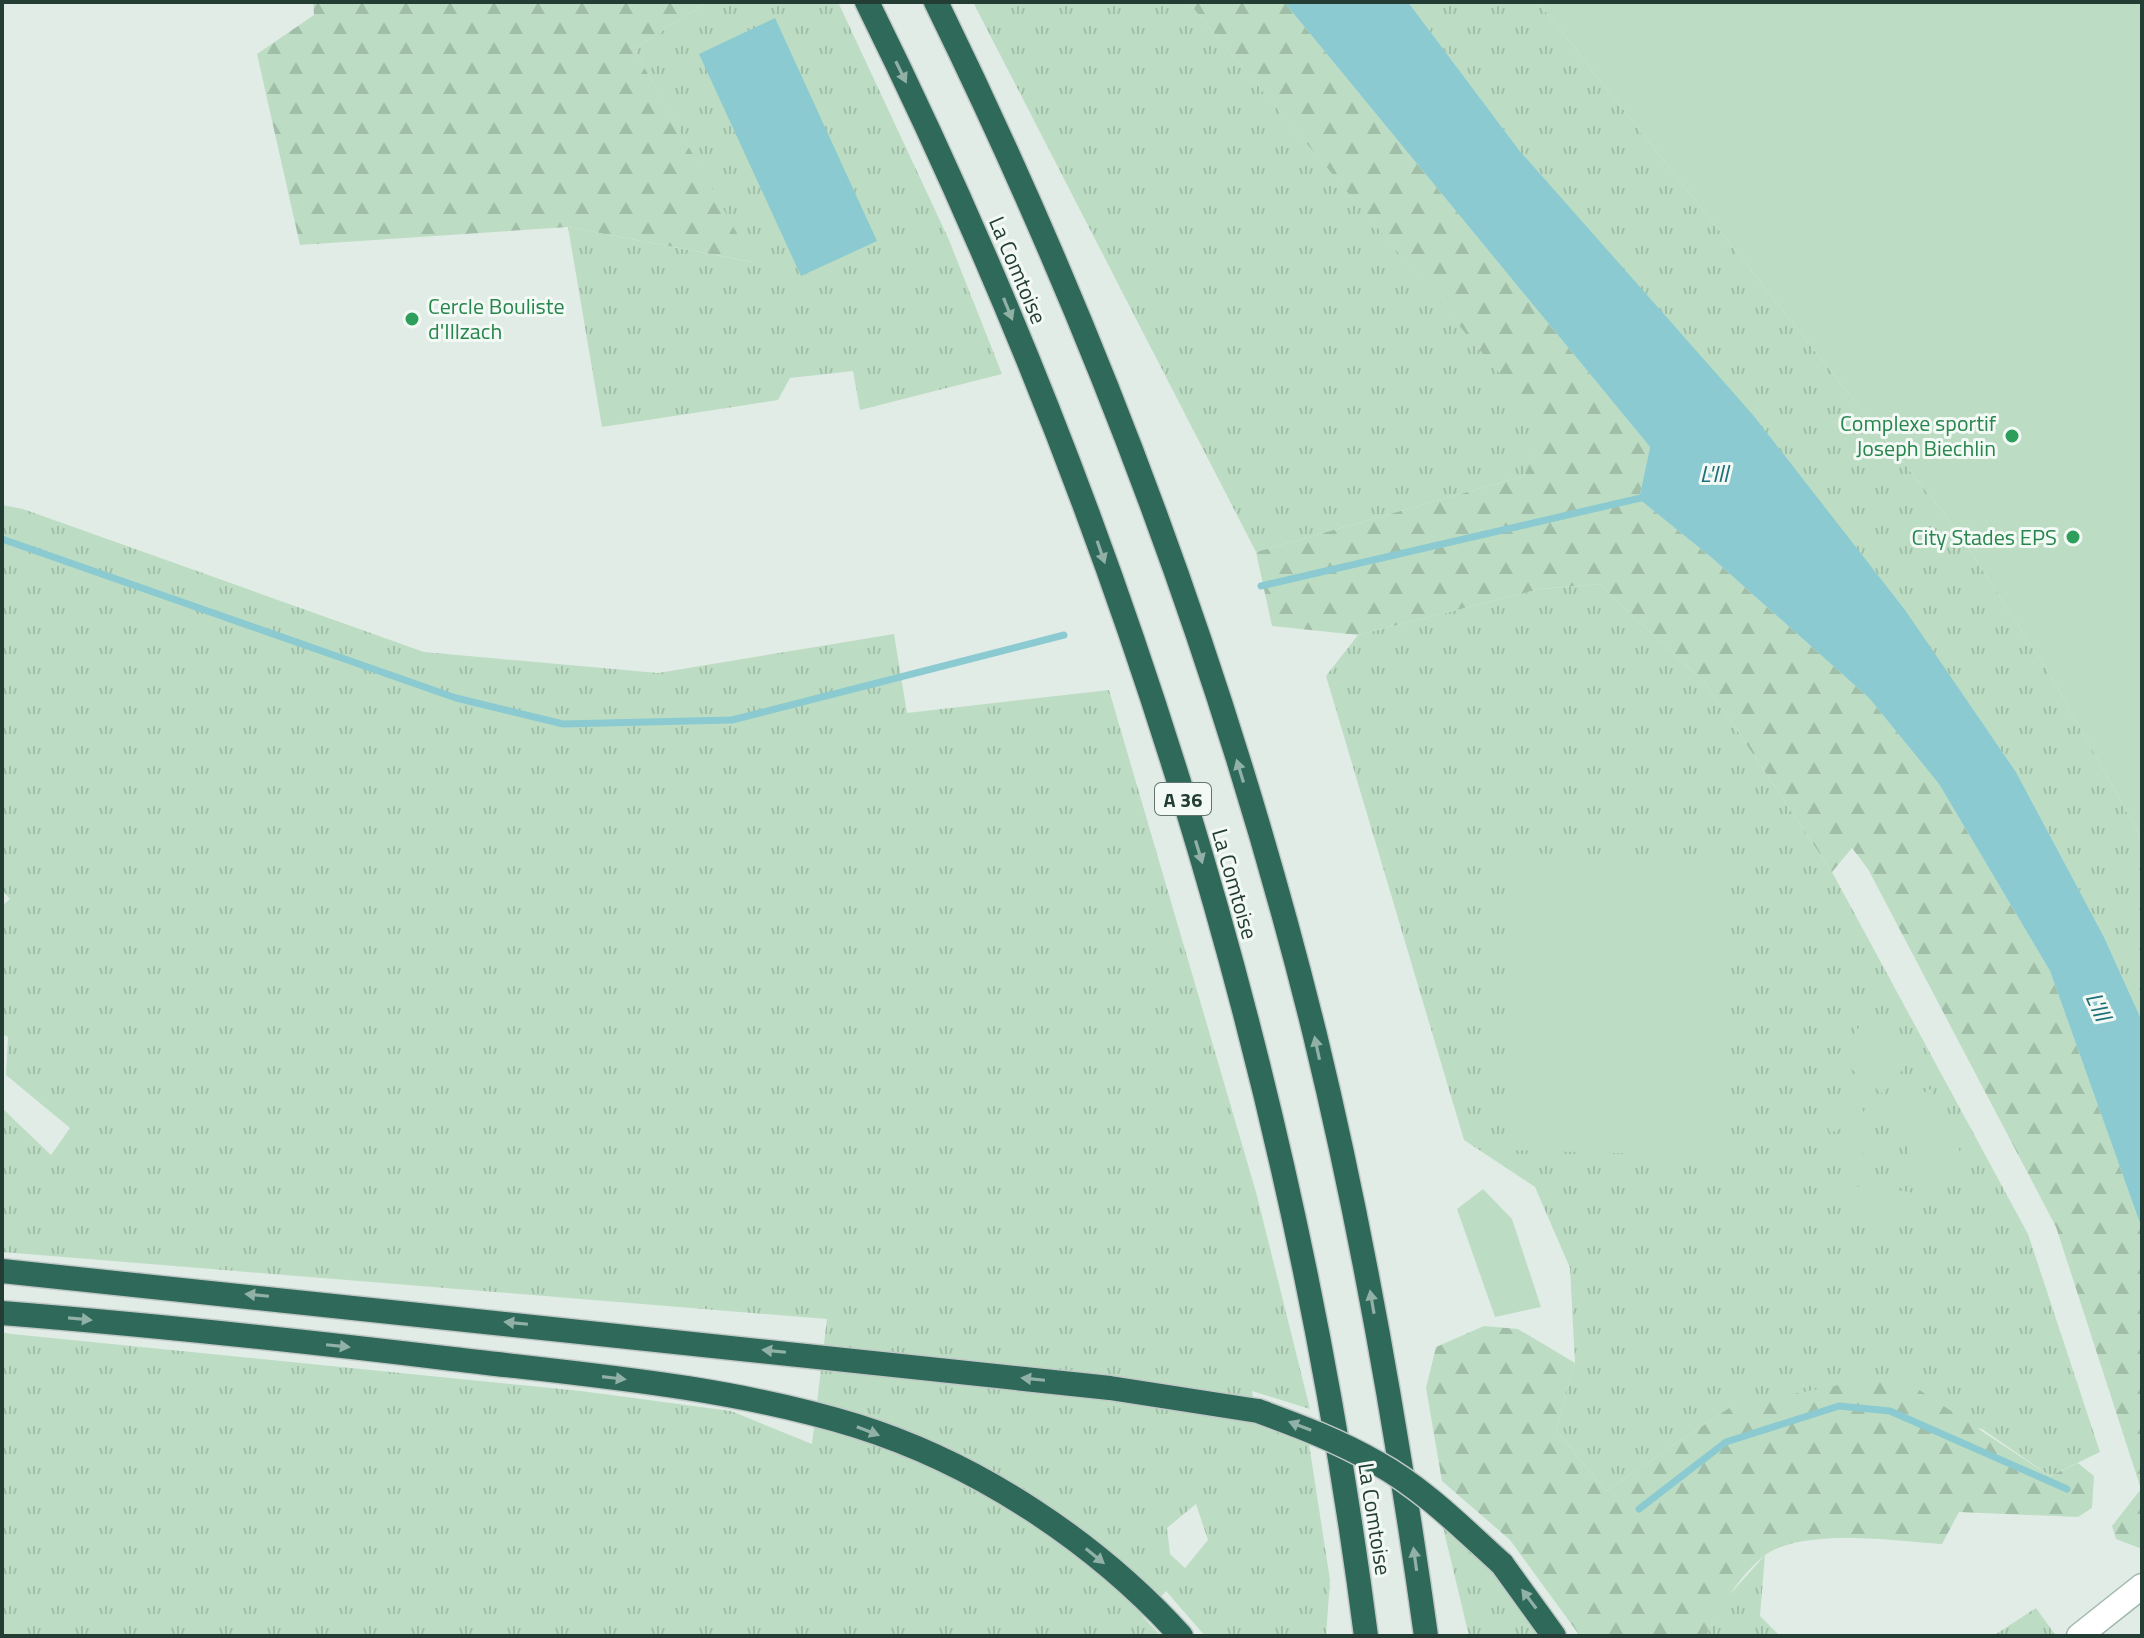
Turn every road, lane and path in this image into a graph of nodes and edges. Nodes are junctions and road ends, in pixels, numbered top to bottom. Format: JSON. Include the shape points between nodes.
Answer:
{"nodes":[{"id":1,"x":867,"y":2,"type":"edge"},
{"id":2,"x":936,"y":2,"type":"edge"},
{"id":3,"x":2,"y":1271,"type":"edge"},
{"id":4,"x":2,"y":1313,"type":"edge"},
{"id":5,"x":2142,"y":1586,"type":"edge"},
{"id":6,"x":1181,"y":1636,"type":"edge"},
{"id":7,"x":1366,"y":1636,"type":"edge"},
{"id":8,"x":1426,"y":1636,"type":"edge"},
{"id":9,"x":1554,"y":1636,"type":"edge"},
{"id":10,"x":2079,"y":1636,"type":"edge"}],
"edges":[{"from":1,"to":7,"type":"highway","name":"La Comtoise","number":"A 36","one_way":true,"via":[[978,240],[1065,454],[1206,872],[1311,1298]]},
{"from":8,"to":2,"type":"highway","name":"La Comtoise","number":"A 36","one_way":true,"via":[[1370,1291],[1315,1036],[1266,854],[1144,483],[1062,278]]},
{"from":9,"to":3,"type":"highway","one_way":true,"bridge":true,"via":[[1502,1564],[1436,1504],[1379,1463],[1258,1411],[1158,1393]]},
{"from":4,"to":6,"type":"highway","one_way":true,"via":[[655,1382],[858,1427],[995,1489],[1069,1535],[1132,1585]]},
{"from":5,"to":10,"type":"street"}]}
